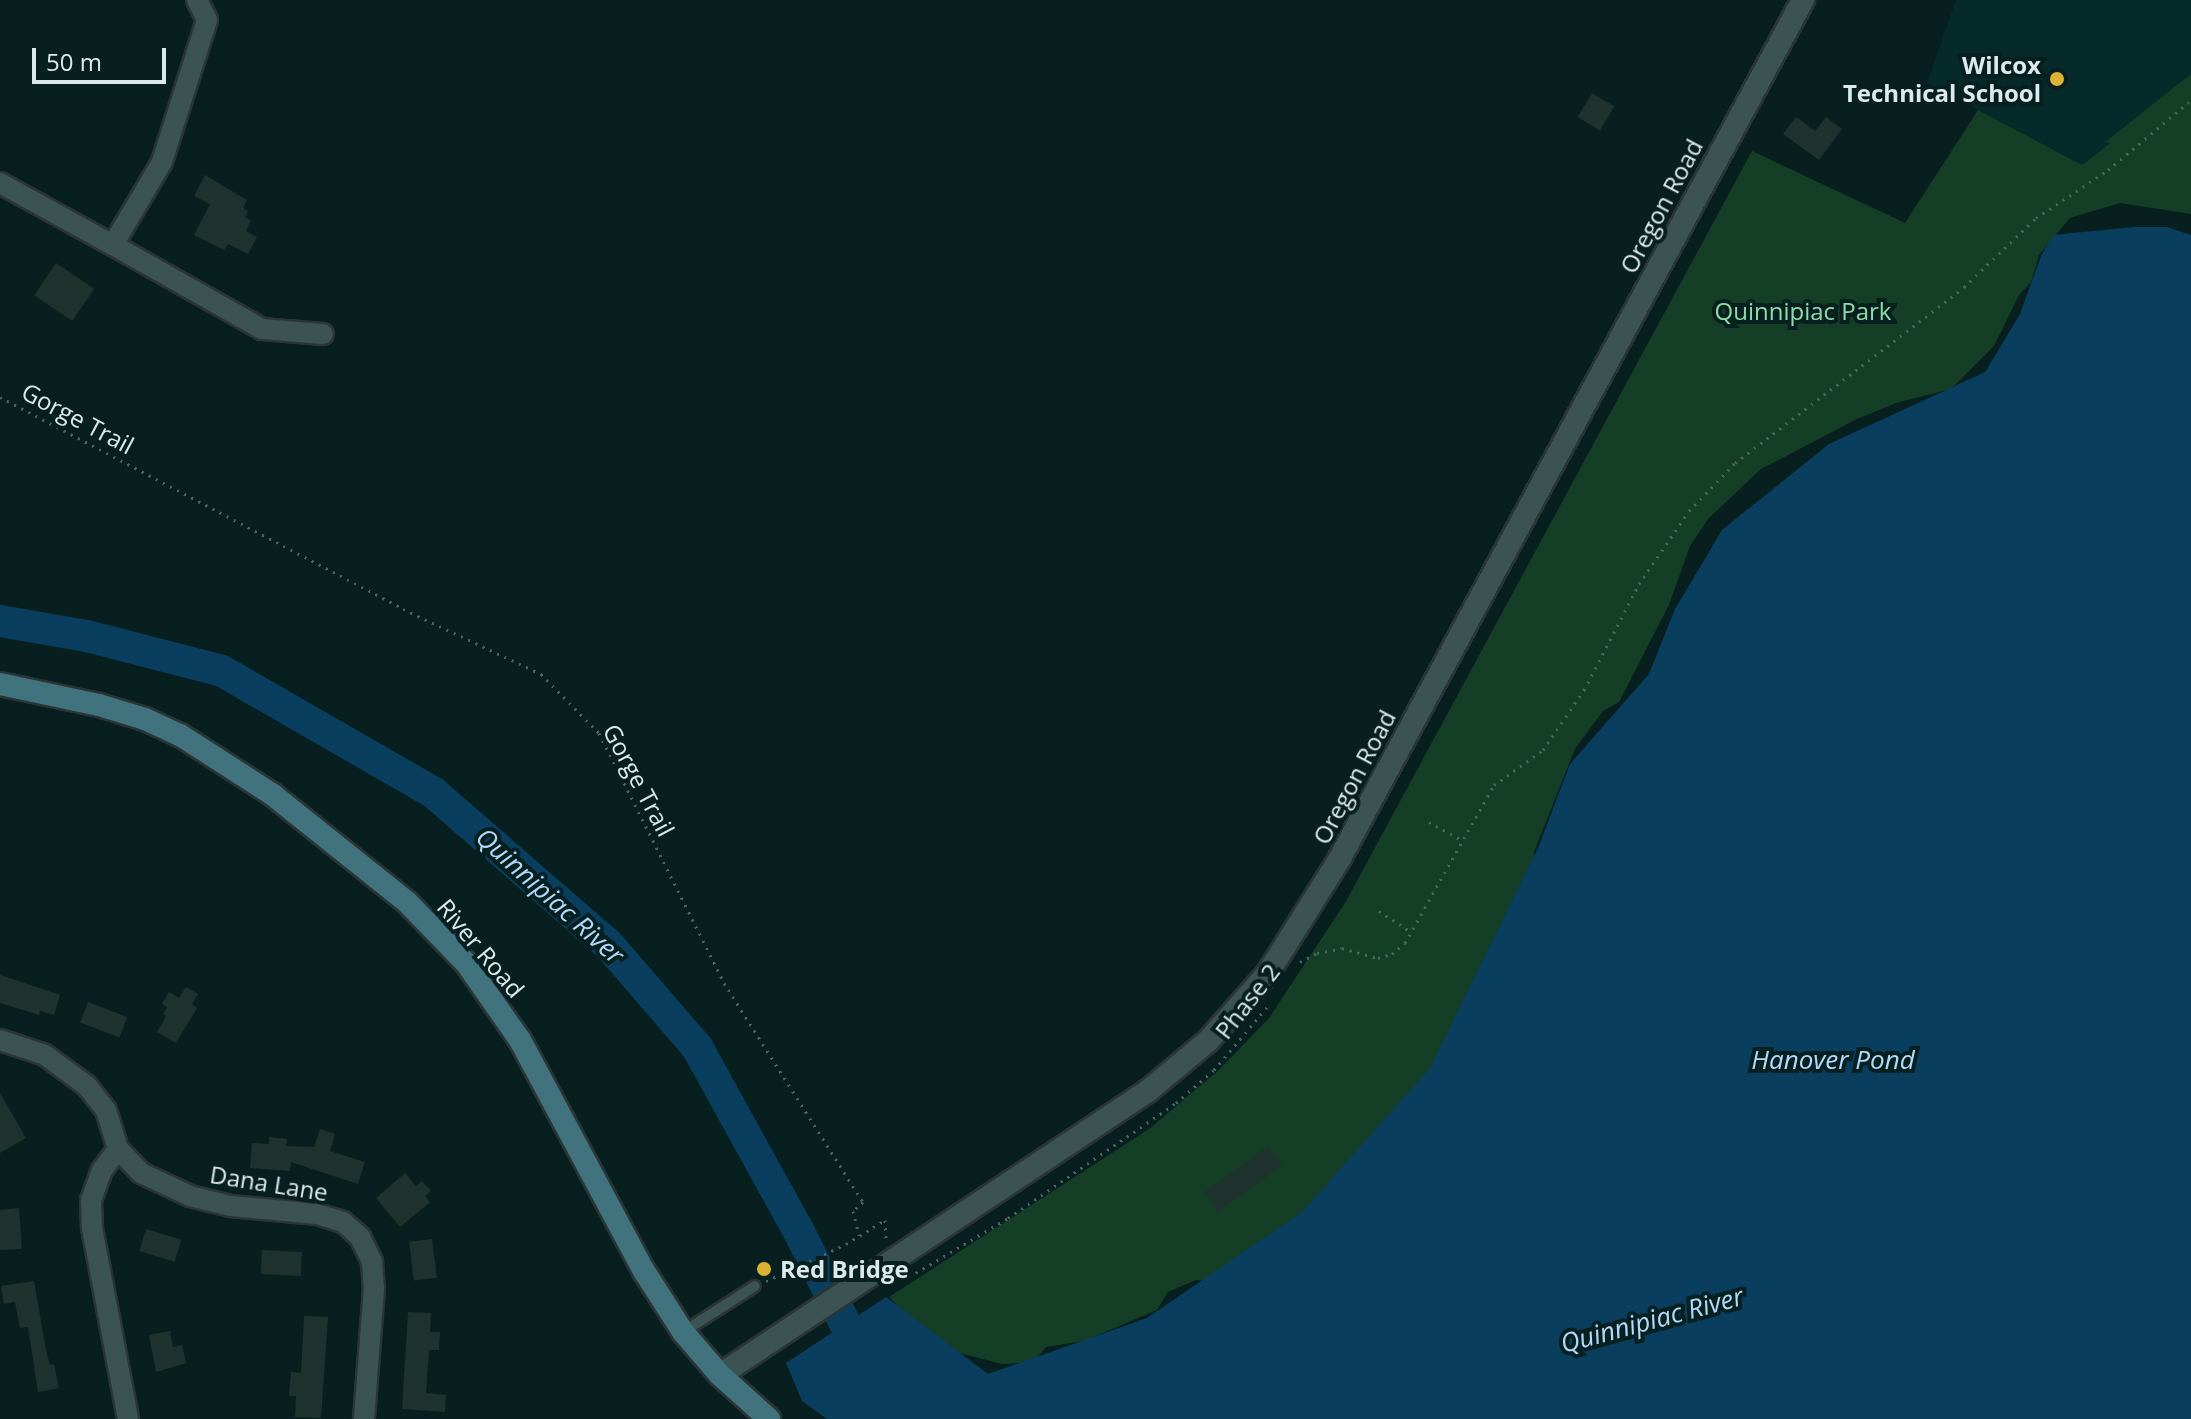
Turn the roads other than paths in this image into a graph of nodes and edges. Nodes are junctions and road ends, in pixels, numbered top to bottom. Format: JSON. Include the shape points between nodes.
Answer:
{"nodes":[{"id":1,"x":197,"y":0,"type":"edge"},
{"id":2,"x":1803,"y":0,"type":"edge"},
{"id":3,"x":0,"y":183,"type":"edge"},
{"id":4,"x":113,"y":245,"type":"junction"},
{"id":5,"x":323,"y":334,"type":"dead end"},
{"id":6,"x":0,"y":684,"type":"edge"},
{"id":7,"x":0,"y":1040,"type":"edge"},
{"id":8,"x":118,"y":1149,"type":"junction"},
{"id":9,"x":755,"y":1286,"type":"dead end"},
{"id":10,"x":683,"y":1332,"type":"junction"},
{"id":11,"x":720,"y":1375,"type":"junction"},
{"id":12,"x":128,"y":1419,"type":"edge"},
{"id":13,"x":364,"y":1419,"type":"edge"},
{"id":14,"x":769,"y":1419,"type":"edge"}],
"edges":[{"from":1,"to":4,"type":"street","via":[[207,20],[162,162]]},
{"from":2,"to":11,"type":"street","name":"Oregon Road","via":[[1340,858],[1241,1008],[1169,1075]]},
{"from":3,"to":4,"type":"street"},
{"from":4,"to":5,"type":"street","via":[[262,329]]},
{"from":6,"to":10,"type":"main road","name":"River Road","via":[[99,705],[180,735],[273,795],[407,902],[466,963],[520,1040],[644,1271]]},
{"from":7,"to":8,"type":"street","via":[[45,1055],[87,1086],[106,1110]]},
{"from":8,"to":12,"type":"street","via":[[102,1170],[91,1200],[92,1228]]},
{"from":8,"to":13,"type":"street","name":"Dana Lane","via":[[141,1173],[190,1196],[231,1206],[317,1214],[343,1222],[360,1237],[372,1262],[374,1288]]},
{"from":9,"to":10,"type":"lane"},
{"from":10,"to":11,"type":"main road","name":"River Road"},
{"from":11,"to":14,"type":"main road","name":"River Road"}]}
